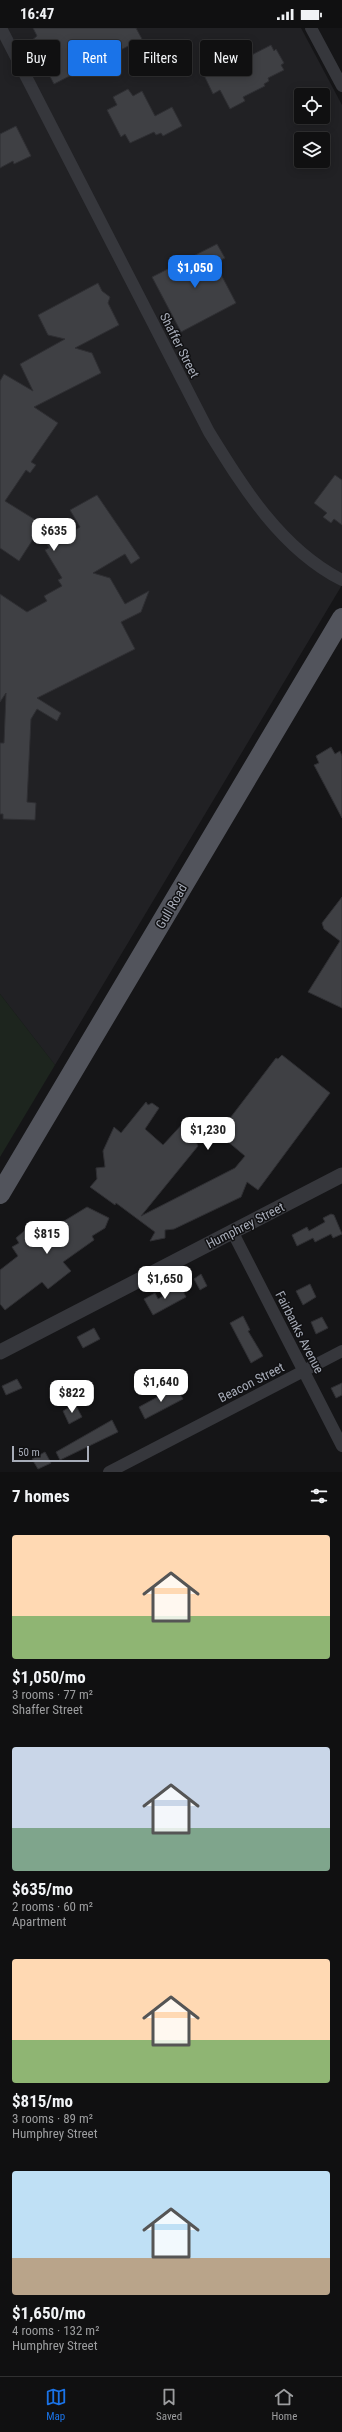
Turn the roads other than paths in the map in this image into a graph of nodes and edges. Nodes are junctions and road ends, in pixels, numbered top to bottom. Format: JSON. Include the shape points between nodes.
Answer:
{"nodes":[{"id":1,"x":1,"y":28,"type":"edge"},
{"id":2,"x":311,"y":28,"type":"edge"},
{"id":3,"x":342,"y":86,"type":"edge"},
{"id":4,"x":342,"y":580,"type":"edge"},
{"id":5,"x":342,"y":618,"type":"edge"},
{"id":6,"x":342,"y":1175,"type":"edge"},
{"id":7,"x":0,"y":1194,"type":"edge"},
{"id":8,"x":232,"y":1231,"type":"junction"},
{"id":9,"x":342,"y":1351,"type":"edge"},
{"id":10,"x":0,"y":1352,"type":"edge"},
{"id":11,"x":304,"y":1371,"type":"junction"},
{"id":12,"x":342,"y":1446,"type":"edge"},
{"id":13,"x":109,"y":1472,"type":"edge"}],
"edges":[{"from":1,"to":4,"type":"street","name":"Shaffer Street","via":[[215,442],[258,506],[277,527],[314,562]]},
{"from":2,"to":3,"type":"street"},
{"from":5,"to":7,"type":"main road","name":"Gull Road"},
{"from":6,"to":8,"type":"street","name":"Humphrey Street"},
{"from":8,"to":10,"type":"street","name":"Humphrey Street"},
{"from":8,"to":11,"type":"street","name":"Fairbanks Avenue"},
{"from":9,"to":11,"type":"street","name":"Beacon Street"},
{"from":11,"to":12,"type":"street","name":"Fairbanks Avenue"},
{"from":11,"to":13,"type":"street","name":"Beacon Street"}]}
